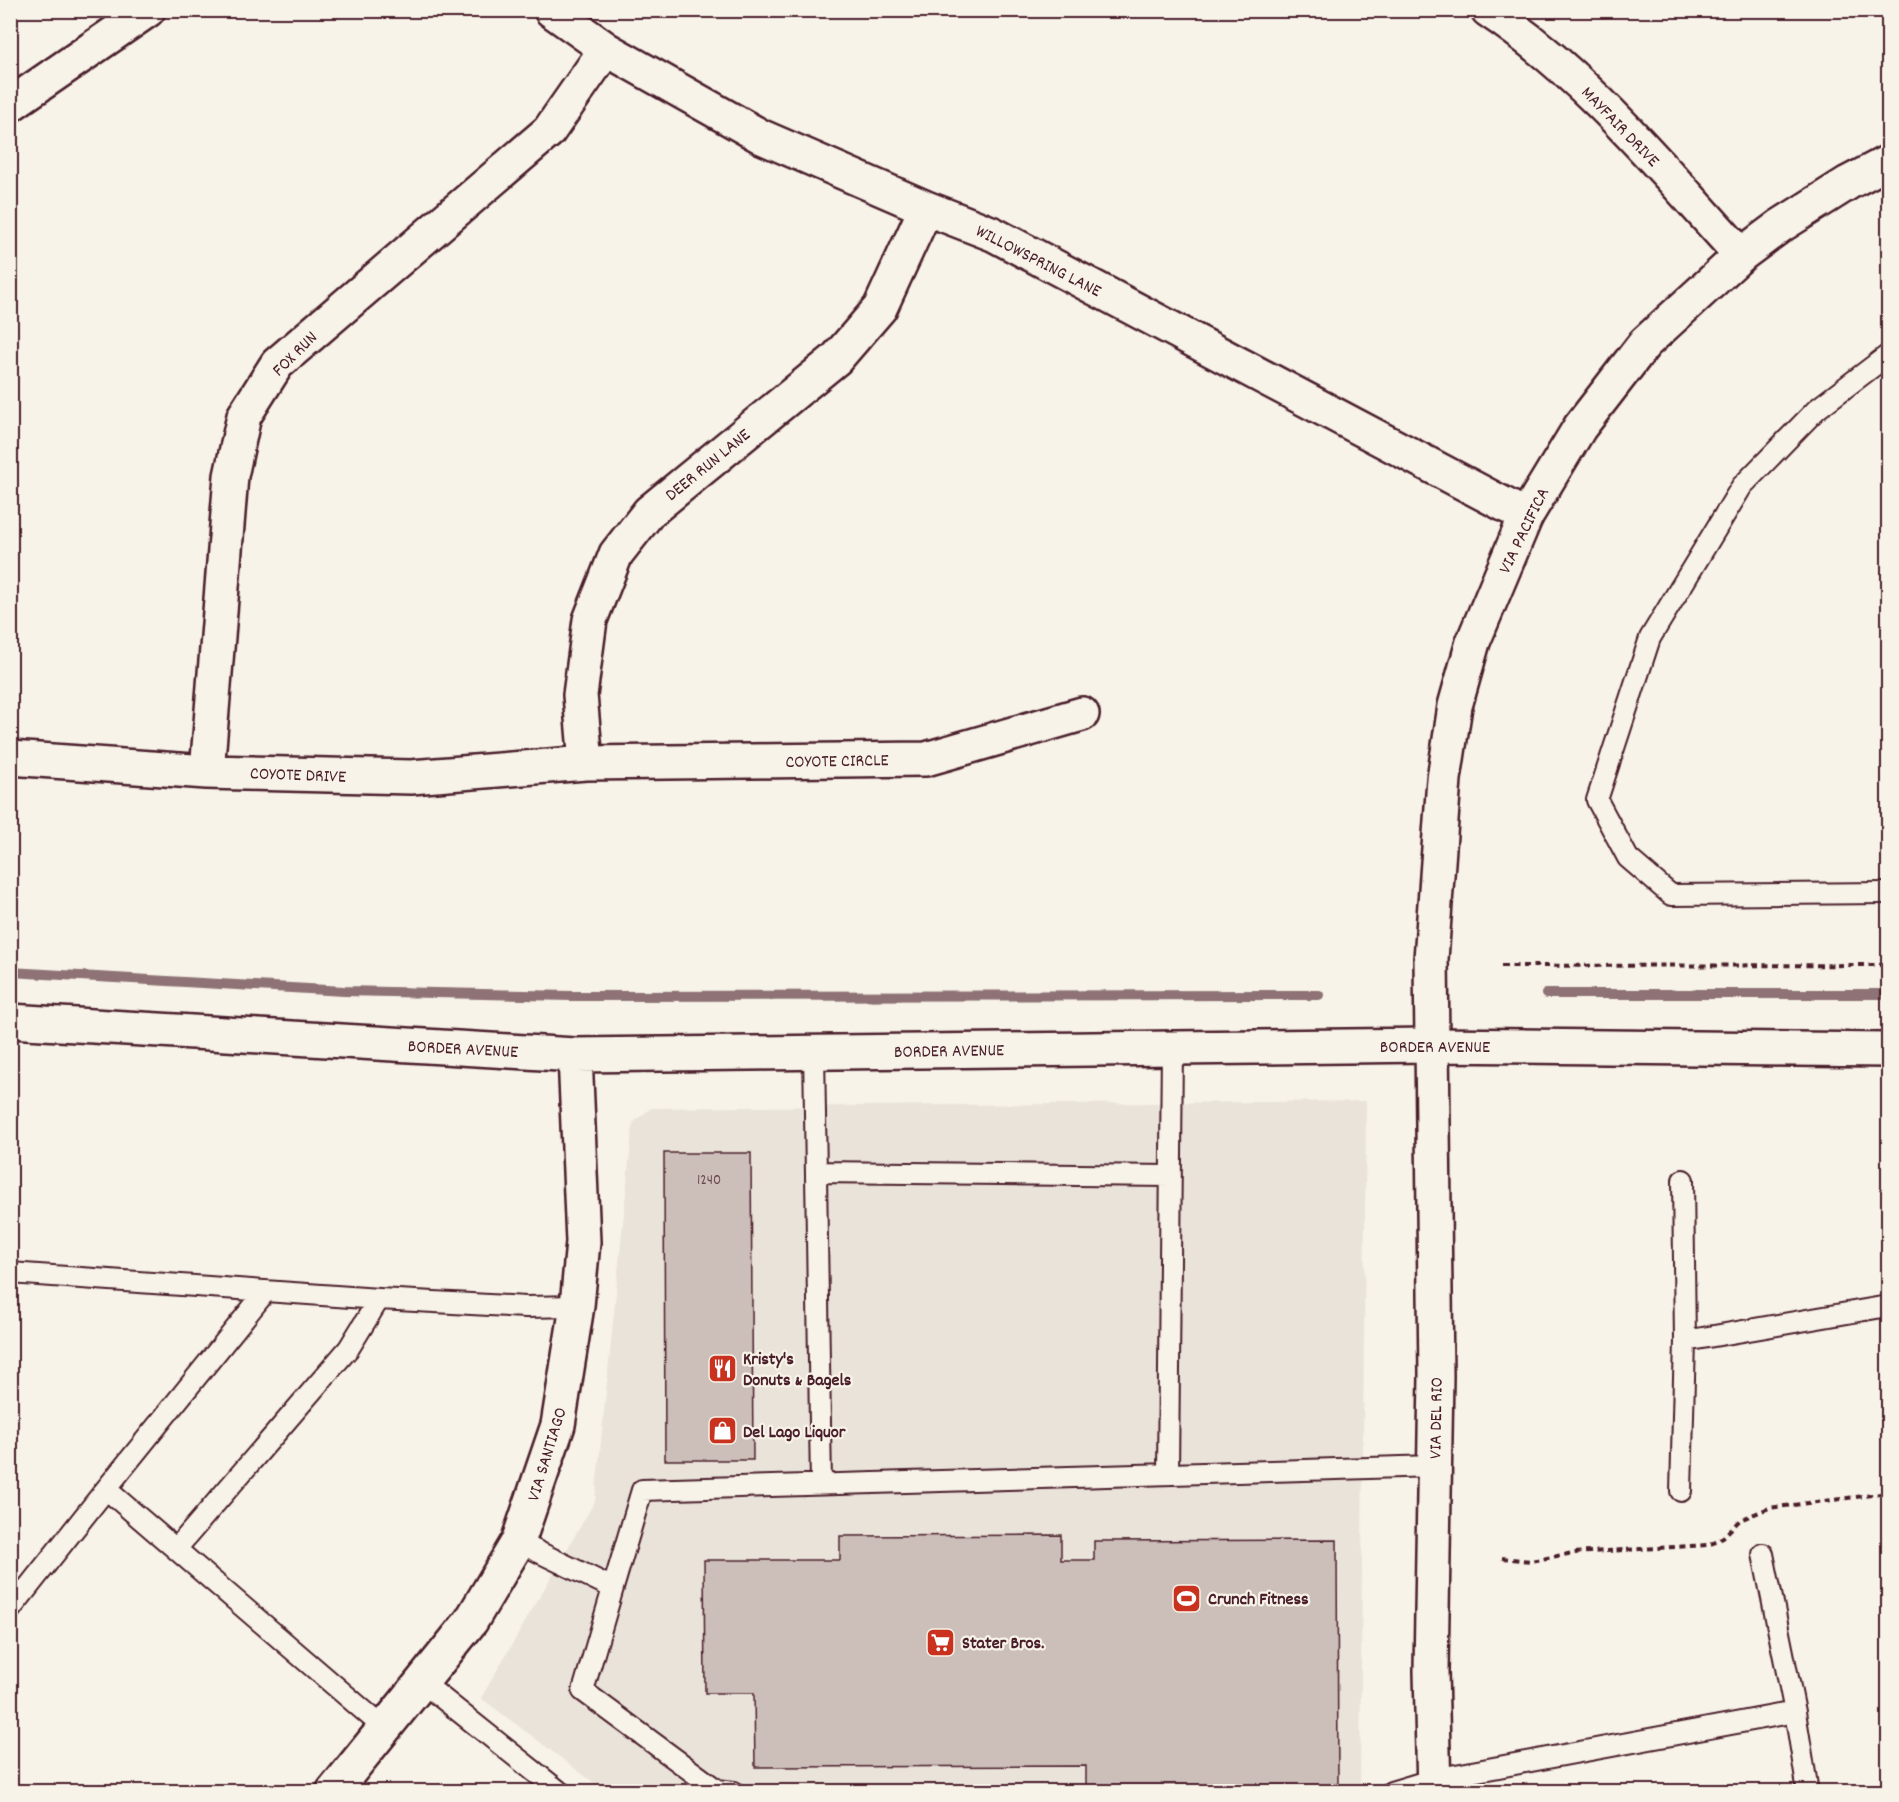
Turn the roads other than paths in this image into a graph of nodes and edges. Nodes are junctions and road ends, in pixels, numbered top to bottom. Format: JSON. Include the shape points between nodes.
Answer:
{"nodes":[{"id":1,"x":148,"y":10,"type":"edge"},
{"id":2,"x":551,"y":10,"type":"edge"},
{"id":3,"x":1488,"y":10,"type":"edge"},
{"id":4,"x":606,"y":49,"type":"junction"},
{"id":5,"x":10,"y":105,"type":"edge"},
{"id":6,"x":1888,"y":162,"type":"edge"},
{"id":7,"x":926,"y":208,"type":"junction"},
{"id":8,"x":1741,"y":255,"type":"junction"},
{"id":9,"x":1888,"y":355,"type":"edge"},
{"id":10,"x":1526,"y":516,"type":"junction"},
{"id":11,"x":1082,"y":714,"type":"dead end"},
{"id":12,"x":10,"y":758,"type":"edge"},
{"id":13,"x":586,"y":763,"type":"junction"},
{"id":14,"x":207,"y":771,"type":"junction"},
{"id":15,"x":1888,"y":893,"type":"edge"},
{"id":16,"x":10,"y":1021,"type":"edge"},
{"id":17,"x":1431,"y":1045,"type":"junction"},
{"id":18,"x":1172,"y":1048,"type":"junction"},
{"id":19,"x":1888,"y":1050,"type":"edge"},
{"id":20,"x":814,"y":1052,"type":"junction"},
{"id":21,"x":575,"y":1054,"type":"junction"},
{"id":22,"x":816,"y":1172,"type":"junction"},
{"id":23,"x":1170,"y":1176,"type":"junction"},
{"id":24,"x":1683,"y":1180,"type":"dead end"},
{"id":25,"x":10,"y":1272,"type":"edge"},
{"id":26,"x":266,"y":1291,"type":"junction"},
{"id":27,"x":379,"y":1299,"type":"junction"},
{"id":28,"x":577,"y":1306,"type":"junction"},
{"id":29,"x":1888,"y":1306,"type":"edge"},
{"id":30,"x":1685,"y":1341,"type":"junction"},
{"id":31,"x":1434,"y":1466,"type":"junction"},
{"id":32,"x":1167,"y":1474,"type":"junction"},
{"id":33,"x":821,"y":1485,"type":"junction"},
{"id":34,"x":106,"y":1489,"type":"junction"},
{"id":35,"x":1681,"y":1491,"type":"dead end"},
{"id":36,"x":518,"y":1542,"type":"junction"},
{"id":37,"x":176,"y":1549,"type":"junction"},
{"id":38,"x":1763,"y":1554,"type":"dead end"},
{"id":39,"x":613,"y":1588,"type":"junction"},
{"id":40,"x":10,"y":1610,"type":"edge"},
{"id":41,"x":422,"y":1682,"type":"junction"},
{"id":42,"x":1795,"y":1712,"type":"junction"},
{"id":43,"x":384,"y":1728,"type":"junction"},
{"id":44,"x":1434,"y":1785,"type":"edge"},
{"id":45,"x":333,"y":1791,"type":"edge"},
{"id":46,"x":560,"y":1791,"type":"edge"},
{"id":47,"x":734,"y":1791,"type":"edge"},
{"id":48,"x":1391,"y":1791,"type":"edge"},
{"id":49,"x":1808,"y":1791,"type":"edge"}],
"edges":[{"from":1,"to":5,"type":"street"},
{"from":2,"to":4,"type":"street","name":"WILLOWSPRING LANE"},
{"from":3,"to":8,"type":"street","name":"MAYFAIR DRIVE","via":[[1514,27],[1605,106]]},
{"from":4,"to":7,"type":"street","name":"WILLOWSPRING LANE","via":[[762,137]]},
{"from":4,"to":14,"type":"street","name":"FOX RUN","via":[[549,131],[277,364],[244,416],[231,476]]},
{"from":6,"to":8,"type":"street","name":"VIA PACIFICA","via":[[1780,226]]},
{"from":7,"to":10,"type":"street","name":"WILLOWSPRING LANE","via":[[993,234]]},
{"from":7,"to":13,"type":"street","name":"DEER RUN LANE","via":[[880,308],[836,359],[649,512],[616,554],[590,620],[580,694]]},
{"from":8,"to":10,"type":"street","name":"VIA PACIFICA","via":[[1645,343],[1580,427]]},
{"from":9,"to":15,"type":"lane","via":[[1817,409],[1742,486],[1650,638],[1597,800],[1628,858],[1671,896]]},
{"from":10,"to":17,"type":"street","name":"VIA PACIFICA","via":[[1473,642],[1455,706],[1444,779],[1431,959]]},
{"from":11,"to":13,"type":"street","name":"COYOTE CIRCLE","via":[[927,759]]},
{"from":12,"to":14,"type":"street","name":"COYOTE DRIVE"},
{"from":13,"to":14,"type":"street","name":"COYOTE DRIVE","via":[[411,777]]},
{"from":16,"to":21,"type":"street","name":"BORDER AVENUE"},
{"from":17,"to":18,"type":"street","name":"BORDER AVENUE"},
{"from":17,"to":19,"type":"street","name":"BORDER AVENUE"},
{"from":17,"to":31,"type":"street","name":"VIA DEL RIO"},
{"from":18,"to":20,"type":"street","name":"BORDER AVENUE"},
{"from":18,"to":23,"type":"lane"},
{"from":20,"to":21,"type":"street","name":"BORDER AVENUE"},
{"from":20,"to":22,"type":"lane"},
{"from":21,"to":28,"type":"street","name":"VIA SANTIAGO","via":[[584,1242]]},
{"from":22,"to":23,"type":"lane"},
{"from":22,"to":33,"type":"lane"},
{"from":23,"to":32,"type":"lane"},
{"from":24,"to":30,"type":"lane"},
{"from":25,"to":26,"type":"lane"},
{"from":26,"to":27,"type":"lane"},
{"from":26,"to":34,"type":"lane"},
{"from":27,"to":28,"type":"lane"},
{"from":27,"to":37,"type":"lane","via":[[349,1348]]},
{"from":28,"to":36,"type":"street","name":"VIA SANTIAGO","via":[[558,1425]]},
{"from":29,"to":30,"type":"lane"},
{"from":30,"to":35,"type":"lane"},
{"from":31,"to":32,"type":"lane"},
{"from":31,"to":44,"type":"street","name":"VIA DEL RIO"},
{"from":32,"to":33,"type":"lane"},
{"from":33,"to":39,"type":"lane","via":[[642,1490]]},
{"from":34,"to":37,"type":"lane"},
{"from":34,"to":40,"type":"lane"},
{"from":36,"to":39,"type":"lane"},
{"from":36,"to":41,"type":"street","name":"VIA SANTIAGO","via":[[471,1621]]},
{"from":37,"to":43,"type":"lane"},
{"from":38,"to":42,"type":"lane"},
{"from":39,"to":47,"type":"lane","via":[[583,1691],[717,1790]]},
{"from":41,"to":43,"type":"street","name":"VIA SANTIAGO"},
{"from":41,"to":46,"type":"lane"},
{"from":42,"to":44,"type":"lane"},
{"from":42,"to":49,"type":"lane"},
{"from":43,"to":45,"type":"street","name":"VIA SANTIAGO"},
{"from":44,"to":48,"type":"lane"}]}
